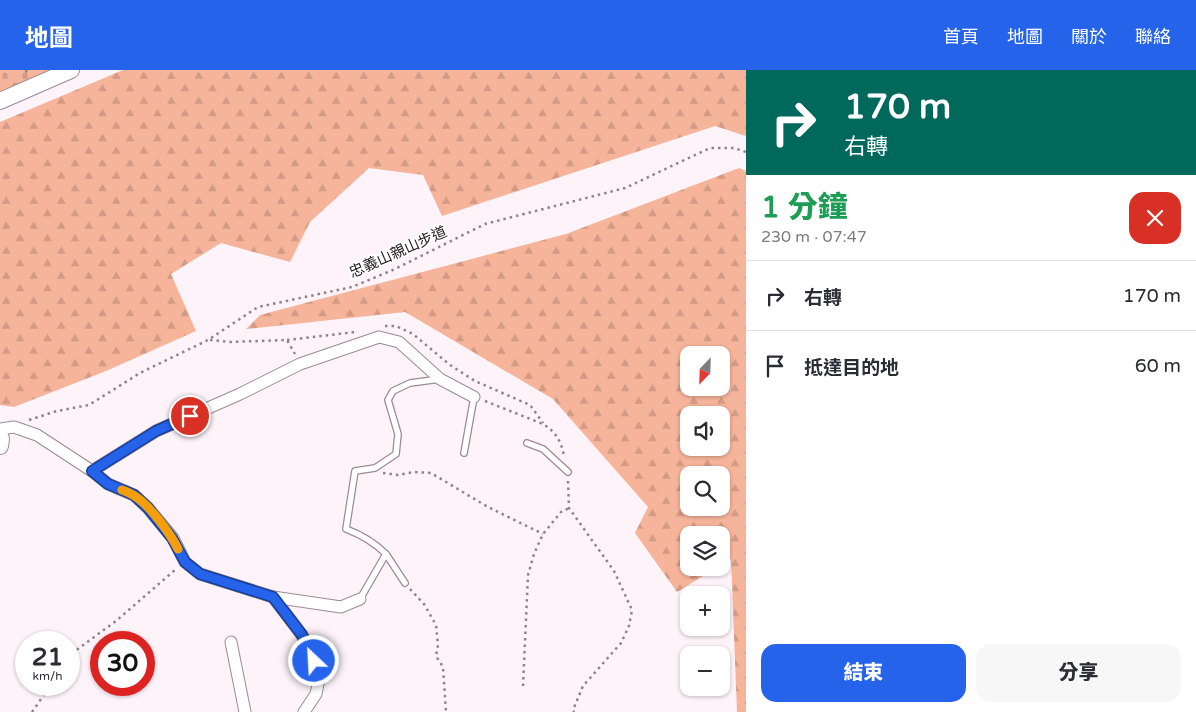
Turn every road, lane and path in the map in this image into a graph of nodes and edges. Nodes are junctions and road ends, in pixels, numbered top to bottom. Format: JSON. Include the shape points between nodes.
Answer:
{"nodes":[{"id":1,"x":70,"y":70,"type":"edge"},
{"id":2,"x":0,"y":101,"type":"edge"},
{"id":3,"x":746,"y":152,"type":"edge"},
{"id":4,"x":208,"y":340,"type":"junction"},
{"id":5,"x":300,"y":364,"type":"junction"},
{"id":6,"x":440,"y":379,"type":"junction"},
{"id":7,"x":474,"y":397,"type":"junction"},
{"id":8,"x":14,"y":426,"type":"junction"},
{"id":9,"x":0,"y":429,"type":"edge"},
{"id":10,"x":0,"y":436,"type":"edge"},
{"id":11,"x":527,"y":443,"type":"dead end"},
{"id":12,"x":0,"y":446,"type":"edge"},
{"id":13,"x":464,"y":453,"type":"dead end"},
{"id":14,"x":375,"y":468,"type":"junction"},
{"id":15,"x":92,"y":471,"type":"junction"},
{"id":16,"x":568,"y":472,"type":"junction"},
{"id":17,"x":569,"y":508,"type":"junction"},
{"id":18,"x":543,"y":534,"type":"junction"},
{"id":19,"x":386,"y":554,"type":"junction"},
{"id":20,"x":185,"y":562,"type":"junction"},
{"id":21,"x":405,"y":583,"type":"joint"},
{"id":22,"x":273,"y":597,"type":"junction"},
{"id":23,"x":360,"y":599,"type":"joint"},
{"id":24,"x":231,"y":642,"type":"dead end"},
{"id":25,"x":80,"y":647,"type":"edge"},
{"id":26,"x":523,"y":686,"type":"dead end"},
{"id":27,"x":43,"y":696,"type":"edge"},
{"id":28,"x":32,"y":712,"type":"edge"},
{"id":29,"x":245,"y":712,"type":"edge"},
{"id":30,"x":304,"y":712,"type":"edge"},
{"id":31,"x":446,"y":712,"type":"edge"},
{"id":32,"x":574,"y":712,"type":"edge"}],
"edges":[{"from":1,"to":2,"type":"street"},
{"from":3,"to":4,"type":"path","name":"忠義山親山步道","via":[[734,148],[710,148],[625,188],[485,224],[395,269],[352,286],[258,307]]},
{"from":4,"to":5,"type":"path","via":[[287,340]]},
{"from":4,"to":8,"type":"path","name":"忠義山親山步道","via":[[140,373],[89,405],[57,411]]},
{"from":5,"to":6,"type":"street","via":[[379,337],[399,342]]},
{"from":5,"to":15,"type":"street","via":[[156,431]]},
{"from":6,"to":7,"type":"street"},
{"from":6,"to":14,"type":"lane","via":[[410,383],[393,391],[388,400],[398,434],[396,454]]},
{"from":7,"to":13,"type":"lane"},
{"from":7,"to":16,"type":"path","via":[[552,429],[561,444]]},
{"from":8,"to":9,"type":"street"},
{"from":8,"to":15,"type":"street","via":[[37,435]]},
{"from":10,"to":12,"type":"street"},
{"from":11,"to":16,"type":"lane","via":[[543,449]]},
{"from":14,"to":18,"type":"path","via":[[385,474],[431,473],[488,507]]},
{"from":14,"to":19,"type":"lane","via":[[355,471],[346,529],[360,534]]},
{"from":15,"to":20,"type":"street","via":[[108,484],[134,495],[148,508],[172,538]]},
{"from":16,"to":17,"type":"path"},
{"from":17,"to":18,"type":"path","via":[[561,512]]},
{"from":17,"to":32,"type":"path","via":[[614,571],[632,610],[621,643],[582,686]]},
{"from":18,"to":26,"type":"path","via":[[528,576]]},
{"from":19,"to":21,"type":"lane"},
{"from":19,"to":23,"type":"lane"},
{"from":20,"to":22,"type":"street","via":[[200,574]]},
{"from":20,"to":25,"type":"path"},
{"from":21,"to":31,"type":"path","via":[[424,604],[436,625],[436,656],[442,667]]},
{"from":22,"to":23,"type":"street","via":[[341,607]]},
{"from":22,"to":30,"type":"street","via":[[302,635],[320,674],[316,694]]},
{"from":24,"to":29,"type":"street"},
{"from":27,"to":28,"type":"path"}]}
